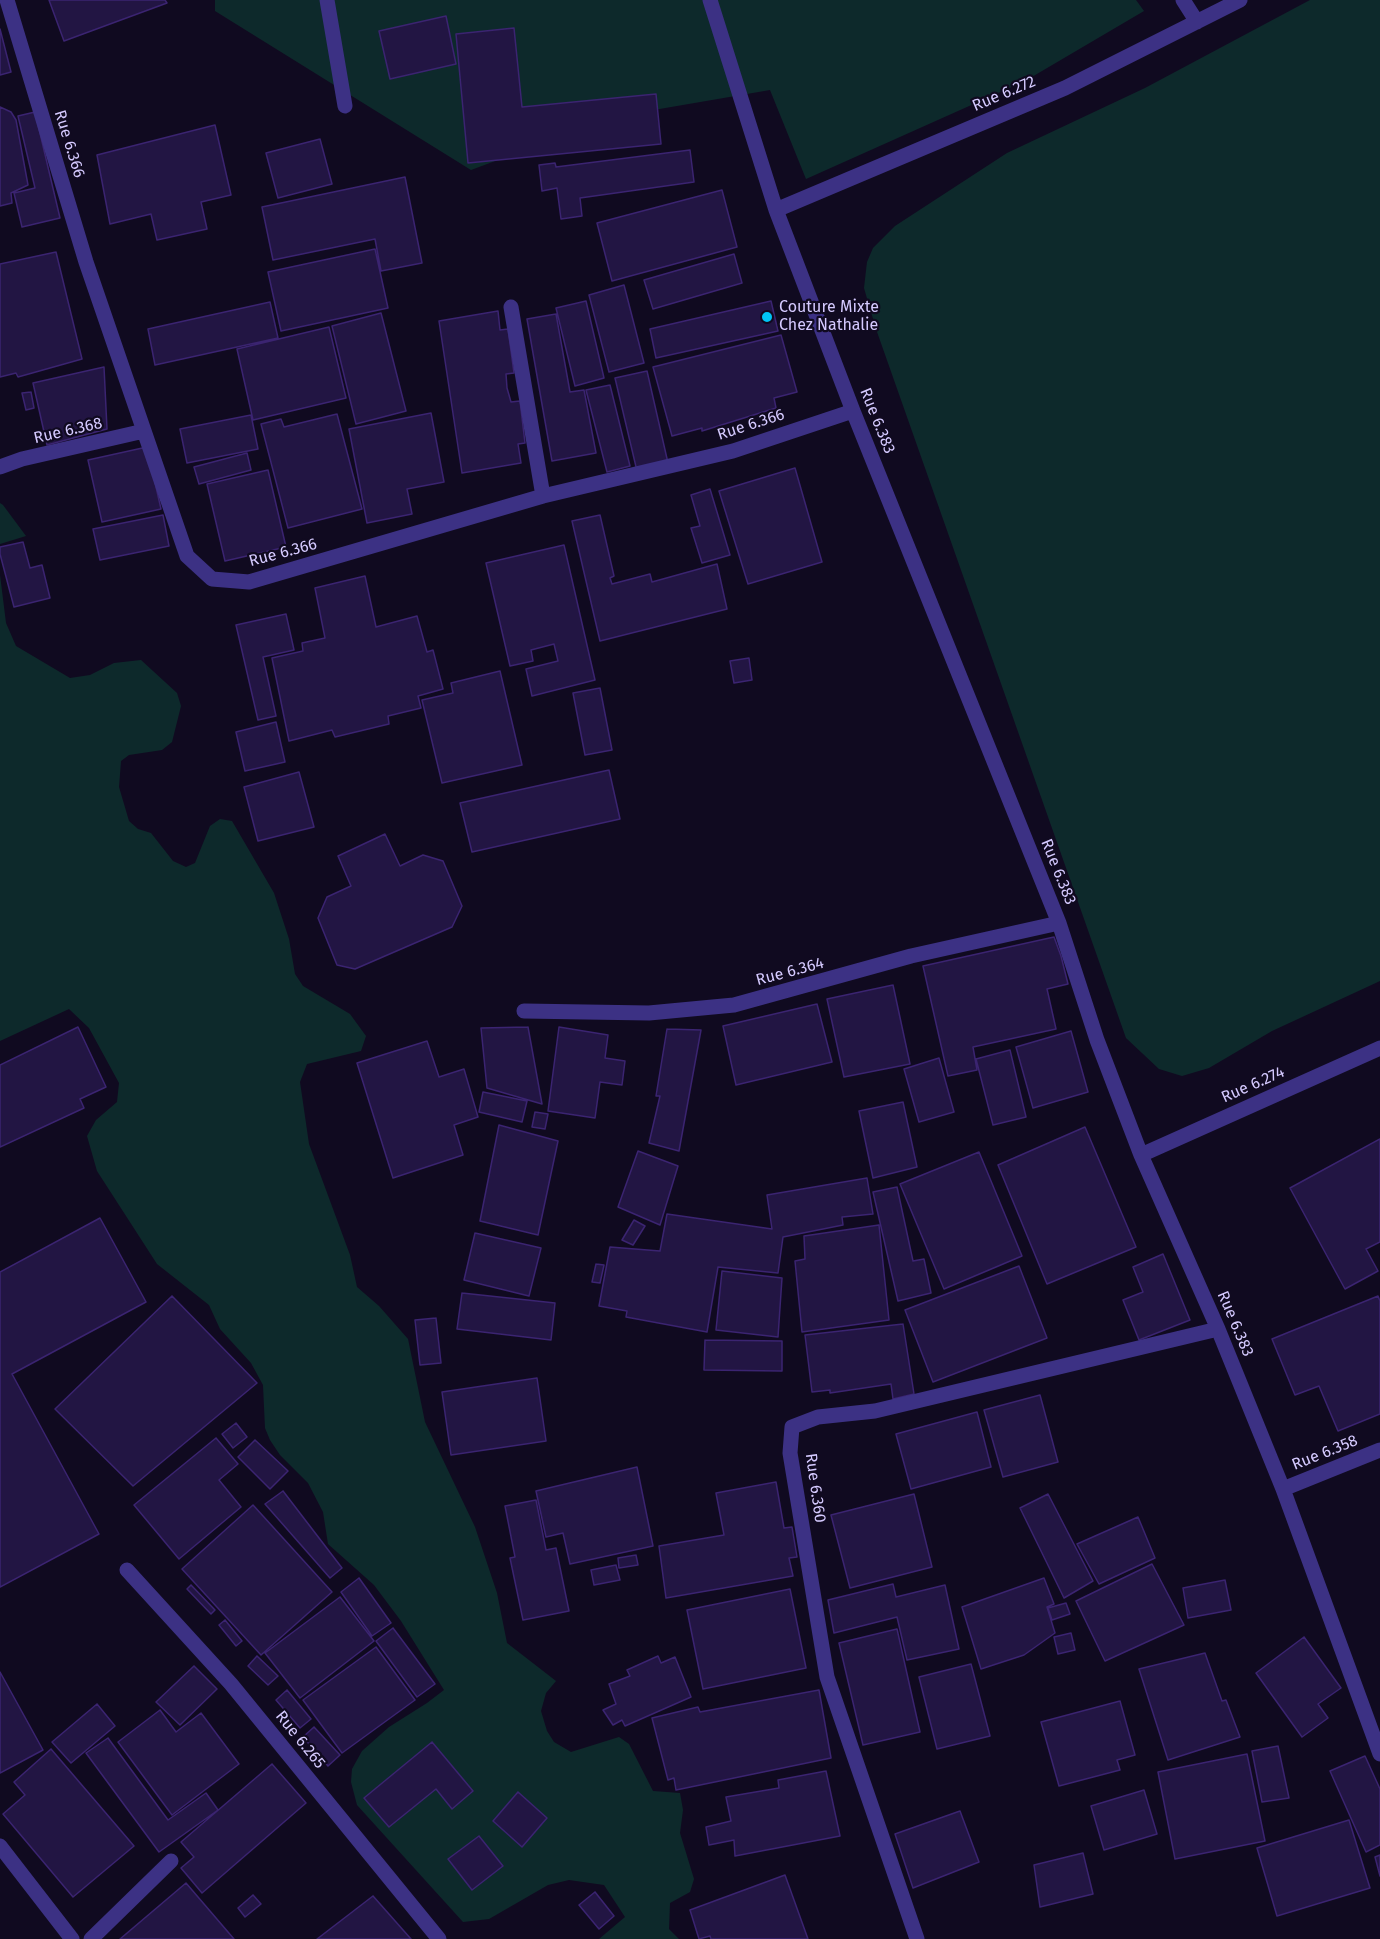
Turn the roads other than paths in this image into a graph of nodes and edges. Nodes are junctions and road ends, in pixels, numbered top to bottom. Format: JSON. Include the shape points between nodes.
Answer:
{"nodes":[{"id":1,"x":8,"y":0,"type":"edge"},
{"id":2,"x":327,"y":0,"type":"edge"},
{"id":3,"x":710,"y":0,"type":"edge"},
{"id":4,"x":1183,"y":0,"type":"edge"},
{"id":5,"x":1240,"y":0,"type":"edge"},
{"id":6,"x":1197,"y":22,"type":"junction"},
{"id":7,"x":345,"y":106,"type":"dead end"},
{"id":8,"x":776,"y":210,"type":"junction"},
{"id":9,"x":511,"y":307,"type":"dead end"},
{"id":10,"x":853,"y":411,"type":"junction"},
{"id":11,"x":144,"y":431,"type":"junction"},
{"id":12,"x":0,"y":466,"type":"edge"},
{"id":13,"x":543,"y":496,"type":"junction"},
{"id":14,"x":1059,"y":923,"type":"junction"},
{"id":15,"x":524,"y":1011,"type":"dead end"},
{"id":16,"x":1380,"y":1048,"type":"edge"},
{"id":17,"x":1141,"y":1155,"type":"junction"},
{"id":18,"x":1218,"y":1329,"type":"junction"},
{"id":19,"x":1380,"y":1450,"type":"edge"},
{"id":20,"x":1283,"y":1488,"type":"junction"},
{"id":21,"x":127,"y":1570,"type":"dead end"},
{"id":22,"x":1380,"y":1754,"type":"edge"},
{"id":23,"x":0,"y":1846,"type":"edge"},
{"id":24,"x":171,"y":1861,"type":"dead end"},
{"id":25,"x":72,"y":1939,"type":"edge"},
{"id":26,"x":91,"y":1939,"type":"edge"},
{"id":27,"x":439,"y":1939,"type":"edge"},
{"id":28,"x":917,"y":1939,"type":"edge"}],
"edges":[{"from":1,"to":11,"type":"street","name":"Rue 6.366","via":[[86,262]]},
{"from":2,"to":7,"type":"street"},
{"from":3,"to":8,"type":"street","name":"Rue 6.383"},
{"from":4,"to":6,"type":"street"},
{"from":5,"to":6,"type":"street","name":"Rue 6.272"},
{"from":6,"to":8,"type":"street","name":"Rue 6.272","via":[[1065,88]]},
{"from":8,"to":10,"type":"street","name":"Rue 6.383"},
{"from":9,"to":13,"type":"street"},
{"from":10,"to":13,"type":"street","name":"Rue 6.366","via":[[733,451]]},
{"from":10,"to":14,"type":"street","name":"Rue 6.383"},
{"from":11,"to":12,"type":"street","name":"Rue 6.368"},
{"from":11,"to":13,"type":"street","name":"Rue 6.366","via":[[187,556],[212,579],[249,582]]},
{"from":14,"to":15,"type":"street","name":"Rue 6.364","via":[[911,956],[734,1005],[649,1013]]},
{"from":14,"to":17,"type":"street","name":"Rue 6.383","via":[[1097,1040]]},
{"from":16,"to":17,"type":"street","name":"Rue 6.274"},
{"from":17,"to":18,"type":"street","name":"Rue 6.383"},
{"from":18,"to":20,"type":"street","name":"Rue 6.383"},
{"from":18,"to":28,"type":"street","name":"Rue 6.360","via":[[875,1411],[818,1417],[792,1427],[790,1453],[827,1677]]},
{"from":19,"to":20,"type":"street","name":"Rue 6.358"},
{"from":20,"to":22,"type":"street","name":"Rue 6.383"},
{"from":21,"to":27,"type":"street","name":"Rue 6.265","via":[[231,1684]]},
{"from":23,"to":25,"type":"street"},
{"from":24,"to":26,"type":"street"}]}
